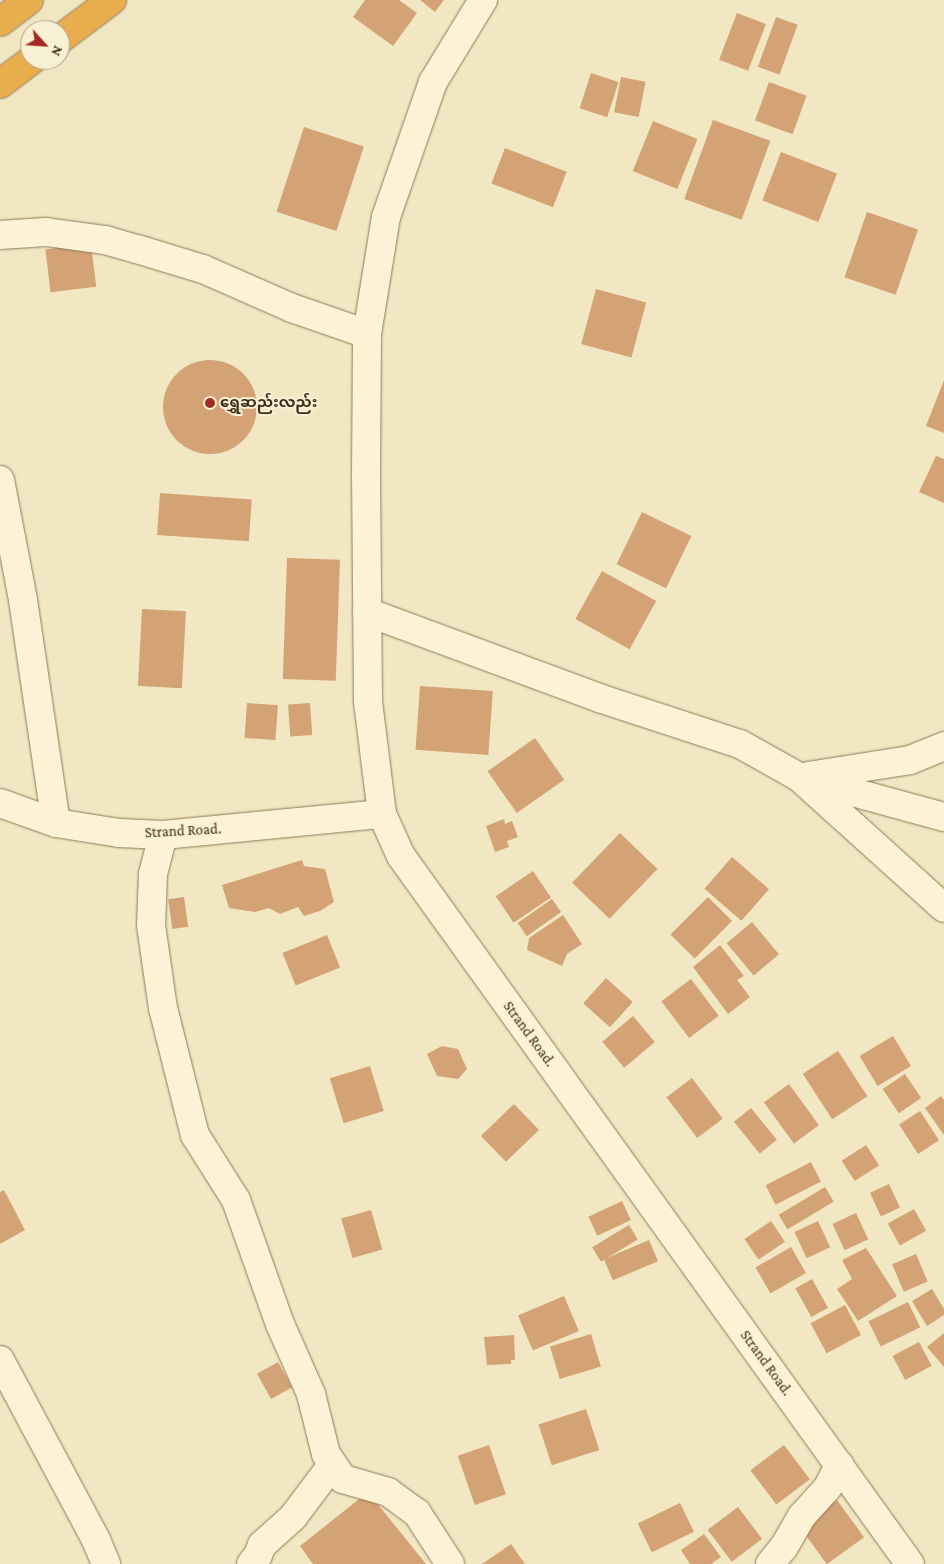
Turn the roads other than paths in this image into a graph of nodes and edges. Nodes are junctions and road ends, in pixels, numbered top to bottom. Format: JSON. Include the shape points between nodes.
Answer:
{"nodes":[{"id":1,"x":29,"y":0,"type":"edge"},
{"id":2,"x":112,"y":0,"type":"edge"},
{"id":3,"x":483,"y":0,"type":"edge"},
{"id":4,"x":0,"y":22,"type":"edge"},
{"id":5,"x":70,"y":32,"type":"edge"},
{"id":6,"x":20,"y":69,"type":"edge"},
{"id":7,"x":0,"y":84,"type":"edge"},
{"id":8,"x":0,"y":235,"type":"edge"},
{"id":9,"x":367,"y":334,"type":"junction"},
{"id":10,"x":0,"y":480,"type":"edge"},
{"id":11,"x":367,"y":612,"type":"junction"},
{"id":12,"x":944,"y":746,"type":"edge"},
{"id":13,"x":799,"y":777,"type":"junction"},
{"id":14,"x":0,"y":803,"type":"edge"},
{"id":15,"x":382,"y":814,"type":"junction"},
{"id":16,"x":944,"y":817,"type":"edge"},
{"id":17,"x":56,"y":822,"type":"junction"},
{"id":18,"x":163,"y":835,"type":"junction"},
{"id":19,"x":944,"y":908,"type":"edge"},
{"id":20,"x":0,"y":1360,"type":"edge"},
{"id":21,"x":333,"y":1464,"type":"junction"},
{"id":22,"x":839,"y":1465,"type":"junction"},
{"id":23,"x":106,"y":1564,"type":"edge"},
{"id":24,"x":251,"y":1564,"type":"edge"},
{"id":25,"x":450,"y":1564,"type":"edge"},
{"id":26,"x":770,"y":1564,"type":"edge"},
{"id":27,"x":910,"y":1564,"type":"edge"}],
"edges":[{"from":1,"to":4,"type":"highway"},
{"from":2,"to":5,"type":"highway"},
{"from":3,"to":9,"type":"street","via":[[433,82],[386,217]]},
{"from":6,"to":7,"type":"highway"},
{"from":8,"to":9,"type":"street","via":[[46,232],[105,240],[202,269],[292,308]]},
{"from":9,"to":11,"type":"street"},
{"from":10,"to":17,"type":"street","via":[[24,600]]},
{"from":11,"to":13,"type":"street","via":[[599,698],[740,744]]},
{"from":11,"to":15,"type":"street","via":[[368,700]]},
{"from":12,"to":13,"type":"street","via":[[910,760]]},
{"from":13,"to":16,"type":"street"},
{"from":13,"to":19,"type":"street"},
{"from":14,"to":17,"type":"street","name":"Strand Road."},
{"from":15,"to":18,"type":"street","name":"Strand Road."},
{"from":15,"to":22,"type":"street","name":"Strand Road.","via":[[401,856]]},
{"from":17,"to":18,"type":"street","name":"Strand Road.","via":[[120,833]]},
{"from":18,"to":21,"type":"street","via":[[153,874],[151,925],[163,1008],[195,1135],[236,1200],[280,1324],[311,1394],[326,1454]]},
{"from":20,"to":23,"type":"street"},
{"from":21,"to":24,"type":"street","via":[[293,1517],[262,1545]]},
{"from":21,"to":25,"type":"street","via":[[343,1478],[388,1492],[417,1513]]},
{"from":22,"to":26,"type":"street","via":[[828,1487],[802,1516]]},
{"from":22,"to":27,"type":"street","name":"Strand Road."}]}
